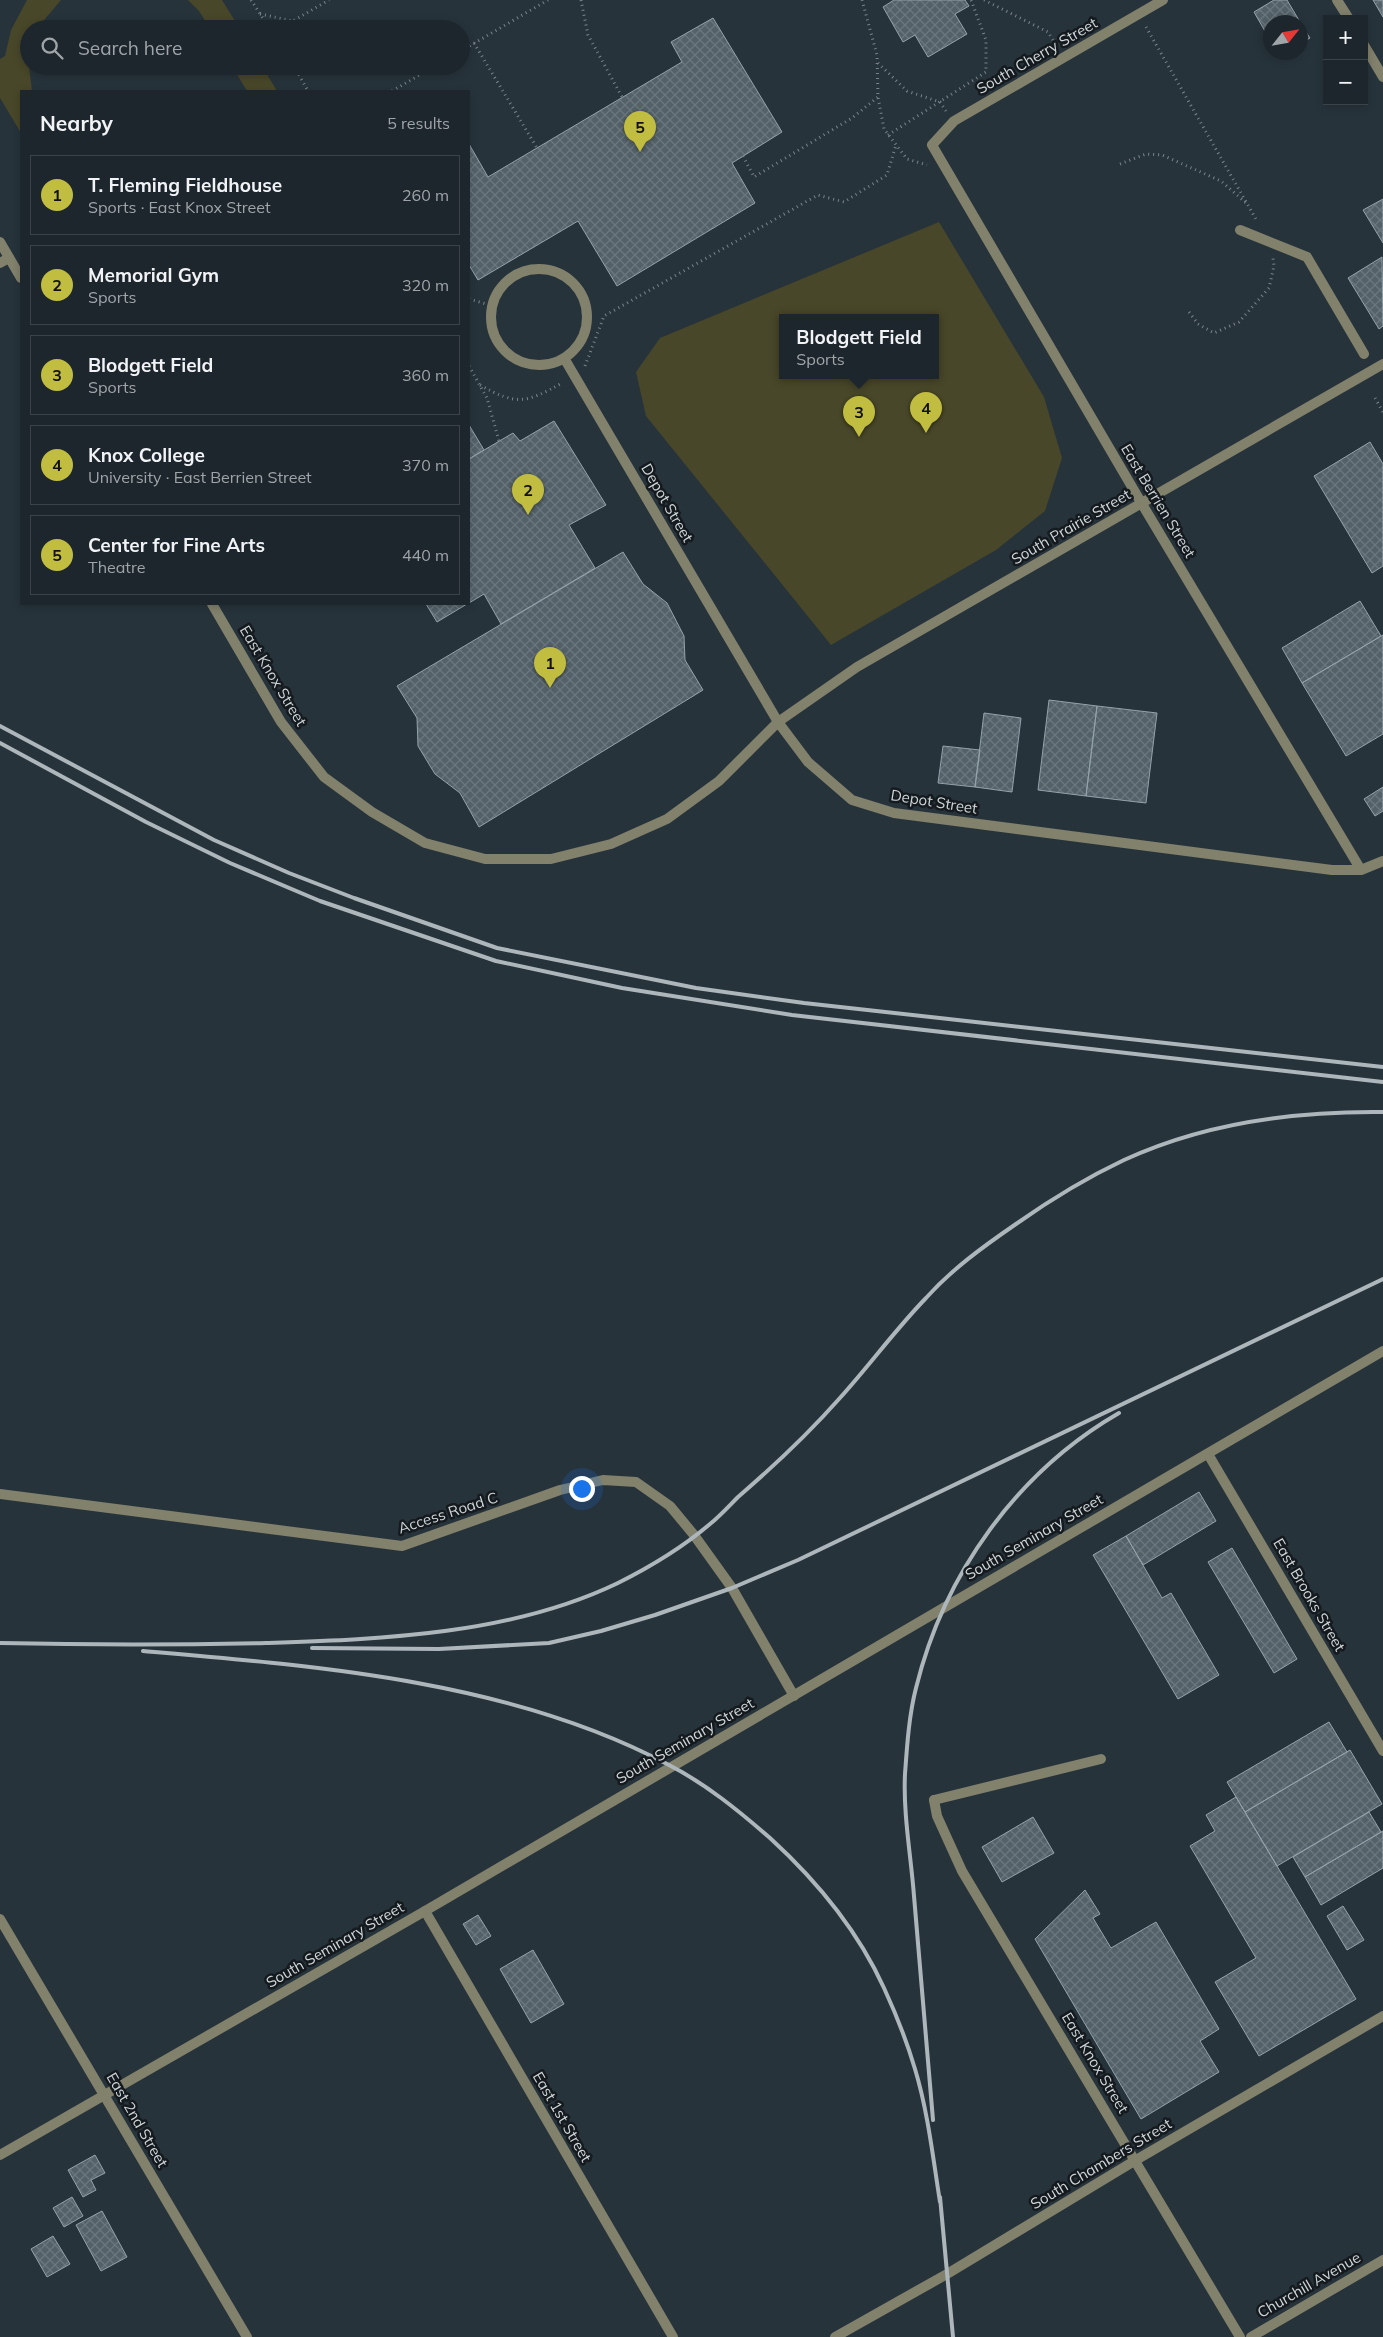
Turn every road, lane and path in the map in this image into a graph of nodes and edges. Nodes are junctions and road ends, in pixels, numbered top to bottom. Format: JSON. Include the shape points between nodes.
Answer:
{"nodes":[{"id":1,"x":251,"y":0,"type":"edge"},
{"id":2,"x":329,"y":0,"type":"edge"},
{"id":3,"x":548,"y":0,"type":"edge"},
{"id":4,"x":581,"y":0,"type":"edge"},
{"id":5,"x":862,"y":0,"type":"edge"},
{"id":6,"x":971,"y":0,"type":"edge"},
{"id":7,"x":984,"y":0,"type":"edge"},
{"id":8,"x":1163,"y":0,"type":"edge"},
{"id":9,"x":1338,"y":0,"type":"edge"},
{"id":10,"x":260,"y":14,"type":"junction"},
{"id":11,"x":1139,"y":14,"type":"junction"},
{"id":12,"x":1346,"y":15,"type":"edge"},
{"id":13,"x":264,"y":20,"type":"edge"},
{"id":14,"x":287,"y":20,"type":"edge"},
{"id":15,"x":294,"y":20,"type":"edge"},
{"id":16,"x":474,"y":43,"type":"junction"},
{"id":17,"x":470,"y":45,"type":"edge"},
{"id":18,"x":1368,"y":53,"type":"edge"},
{"id":19,"x":1064,"y":58,"type":"junction"},
{"id":20,"x":878,"y":62,"type":"junction"},
{"id":21,"x":299,"y":75,"type":"edge"},
{"id":22,"x":420,"y":75,"type":"edge"},
{"id":23,"x":1383,"y":77,"type":"edge"},
{"id":24,"x":307,"y":90,"type":"edge"},
{"id":25,"x":394,"y":90,"type":"edge"},
{"id":26,"x":622,"y":97,"type":"dead end"},
{"id":27,"x":878,"y":97,"type":"junction"},
{"id":28,"x":940,"y":102,"type":"junction"},
{"id":29,"x":954,"y":122,"type":"junction"},
{"id":30,"x":888,"y":134,"type":"junction"},
{"id":31,"x":896,"y":145,"type":"junction"},
{"id":32,"x":932,"y":145,"type":"joint"},
{"id":33,"x":536,"y":148,"type":"dead end"},
{"id":34,"x":743,"y":156,"type":"dead end"},
{"id":35,"x":1120,"y":164,"type":"dead end"},
{"id":36,"x":947,"y":171,"type":"junction"},
{"id":37,"x":1249,"y":206,"type":"junction"},
{"id":38,"x":1240,"y":230,"type":"dead end"},
{"id":39,"x":0,"y":242,"type":"edge"},
{"id":40,"x":1270,"y":242,"type":"junction"},
{"id":41,"x":5,"y":260,"type":"edge"},
{"id":42,"x":20,"y":277,"type":"edge"},
{"id":43,"x":470,"y":299,"type":"edge"},
{"id":44,"x":493,"y":306,"type":"junction"},
{"id":45,"x":1189,"y":312,"type":"dead end"},
{"id":46,"x":1364,"y":354,"type":"dead end"},
{"id":47,"x":564,"y":358,"type":"junction"},
{"id":48,"x":1383,"y":364,"type":"edge"},
{"id":49,"x":470,"y":368,"type":"edge"},
{"id":50,"x":575,"y":376,"type":"junction"},
{"id":51,"x":480,"y":385,"type":"junction"},
{"id":52,"x":1375,"y":398,"type":"dead end"},
{"id":53,"x":1383,"y":412,"type":"edge"},
{"id":54,"x":499,"y":441,"type":"dead end"},
{"id":55,"x":1142,"y":504,"type":"junction"},
{"id":56,"x":213,"y":605,"type":"edge"},
{"id":57,"x":778,"y":722,"type":"junction"},
{"id":58,"x":1383,"y":861,"type":"edge"},
{"id":59,"x":1361,"y":870,"type":"junction"},
{"id":60,"x":1383,"y":1351,"type":"edge"},
{"id":61,"x":1208,"y":1454,"type":"junction"},
{"id":62,"x":0,"y":1494,"type":"edge"},
{"id":63,"x":794,"y":1696,"type":"junction"},
{"id":64,"x":1383,"y":1750,"type":"edge"},
{"id":65,"x":1101,"y":1759,"type":"dead end"},
{"id":66,"x":425,"y":1911,"type":"junction"},
{"id":67,"x":0,"y":1919,"type":"edge"},
{"id":68,"x":1383,"y":2016,"type":"edge"},
{"id":69,"x":105,"y":2093,"type":"junction"},
{"id":70,"x":0,"y":2155,"type":"edge"},
{"id":71,"x":1136,"y":2160,"type":"junction"},
{"id":72,"x":1383,"y":2260,"type":"edge"},
{"id":73,"x":247,"y":2337,"type":"edge"},
{"id":74,"x":673,"y":2337,"type":"edge"},
{"id":75,"x":835,"y":2337,"type":"edge"},
{"id":76,"x":1240,"y":2337,"type":"edge"},
{"id":77,"x":1251,"y":2337,"type":"edge"}],
"edges":[{"from":1,"to":10,"type":"path"},
{"from":2,"to":15,"type":"path"},
{"from":3,"to":16,"type":"path"},
{"from":4,"to":26,"type":"path","via":[[588,35]]},
{"from":5,"to":20,"type":"path"},
{"from":6,"to":28,"type":"path","via":[[986,40],[986,72]]},
{"from":7,"to":19,"type":"path","via":[[1048,32]]},
{"from":8,"to":11,"type":"street","name":"South Cherry Street"},
{"from":9,"to":12,"type":"street"},
{"from":10,"to":13,"type":"path"},
{"from":10,"to":14,"type":"path"},
{"from":11,"to":19,"type":"street","name":"South Cherry Street"},
{"from":11,"to":37,"type":"path"},
{"from":16,"to":17,"type":"path"},
{"from":16,"to":33,"type":"path"},
{"from":18,"to":23,"type":"street"},
{"from":19,"to":29,"type":"street","name":"South Cherry Street"},
{"from":20,"to":27,"type":"path"},
{"from":20,"to":28,"type":"path","via":[[907,91]]},
{"from":21,"to":24,"type":"path"},
{"from":22,"to":25,"type":"path"},
{"from":27,"to":30,"type":"path","via":[[884,129]]},
{"from":27,"to":34,"type":"path","via":[[852,118],[754,177]]},
{"from":28,"to":29,"type":"path"},
{"from":28,"to":30,"type":"path"},
{"from":29,"to":32,"type":"street","name":"South Cherry Street"},
{"from":30,"to":31,"type":"path"},
{"from":31,"to":36,"type":"path","via":[[906,159]]},
{"from":31,"to":50,"type":"path","via":[[887,175],[844,202],[818,195],[604,316],[585,366]]},
{"from":32,"to":36,"type":"street","name":"East Berrien Street"},
{"from":35,"to":37,"type":"path","via":[[1146,154],[1162,155],[1221,181]]},
{"from":36,"to":55,"type":"street","name":"East Berrien Street"},
{"from":37,"to":40,"type":"path"},
{"from":38,"to":40,"type":"street"},
{"from":39,"to":41,"type":"street"},
{"from":40,"to":45,"type":"path","via":[[1274,266],[1269,288],[1239,322],[1214,333],[1198,324]]},
{"from":40,"to":46,"type":"street","via":[[1307,257]]},
{"from":41,"to":42,"type":"street"},
{"from":43,"to":44,"type":"path"},
{"from":44,"to":47,"type":"street","via":[[492,328],[508,353],[535,365],[550,364]]},
{"from":44,"to":47,"type":"street","via":[[503,284],[516,274],[548,269],[564,275],[585,300],[587,316],[585,333]]},
{"from":47,"to":50,"type":"street","name":"Depot Street"},
{"from":48,"to":55,"type":"street","name":"South Prairie Street"},
{"from":49,"to":51,"type":"path"},
{"from":50,"to":51,"type":"path","via":[[524,401],[503,398]]},
{"from":50,"to":57,"type":"street","name":"Depot Street"},
{"from":51,"to":54,"type":"path"},
{"from":52,"to":53,"type":"path"},
{"from":55,"to":57,"type":"street","name":"South Prairie Street","via":[[857,668]]},
{"from":55,"to":59,"type":"street","name":"East Berrien Street"},
{"from":56,"to":57,"type":"street","name":"East Knox Street","via":[[281,722],[324,777],[372,812],[425,843],[486,858],[551,859],[611,844],[667,819],[719,781]]},
{"from":57,"to":59,"type":"street","name":"Depot Street","via":[[808,762],[852,800],[894,813],[1332,870]]},
{"from":58,"to":59,"type":"street"},
{"from":60,"to":61,"type":"street","name":"South Seminary Street"},
{"from":61,"to":63,"type":"street","name":"South Seminary Street"},
{"from":61,"to":64,"type":"street","name":"East Brooks Street"},
{"from":62,"to":63,"type":"street","name":"Access Road C","via":[[402,1546],[560,1490],[603,1480],[636,1482],[670,1506],[694,1535],[732,1588]]},
{"from":63,"to":66,"type":"street","name":"South Seminary Street"},
{"from":65,"to":71,"type":"street","name":"East Knox Street","via":[[934,1800],[937,1816],[962,1871]]},
{"from":66,"to":69,"type":"street","name":"South Seminary Street"},
{"from":66,"to":74,"type":"street","name":"East 1st Street"},
{"from":67,"to":69,"type":"street","name":"East 2nd Street"},
{"from":68,"to":71,"type":"street","name":"South Chambers Street"},
{"from":69,"to":70,"type":"street","name":"South Seminary Street"},
{"from":69,"to":73,"type":"street","name":"East 2nd Street"},
{"from":71,"to":75,"type":"street","name":"South Chambers Street","via":[[948,2274]]},
{"from":71,"to":76,"type":"street","name":"East Knox Street"},
{"from":72,"to":77,"type":"street","name":"Churchill Avenue"}]}
